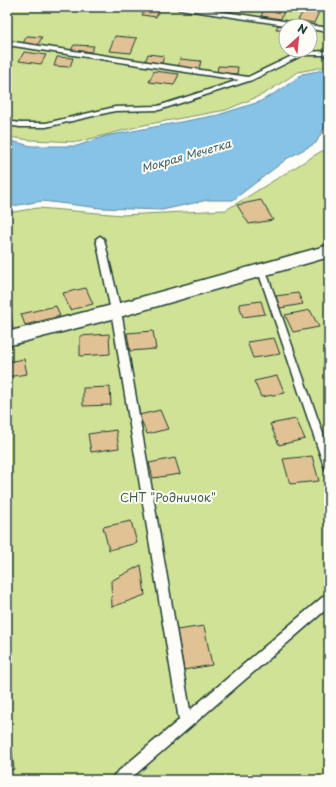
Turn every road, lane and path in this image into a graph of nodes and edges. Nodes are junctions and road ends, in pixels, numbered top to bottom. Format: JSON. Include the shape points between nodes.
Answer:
{"nodes":[{"id":1,"x":179,"y":7,"type":"edge"},
{"id":2,"x":278,"y":22,"type":"edge"},
{"id":3,"x":318,"y":28,"type":"edge"},
{"id":4,"x":329,"y":30,"type":"edge"},
{"id":5,"x":7,"y":43,"type":"edge"},
{"id":6,"x":329,"y":53,"type":"edge"},
{"id":7,"x":250,"y":80,"type":"junction"},
{"id":8,"x":7,"y":123,"type":"edge"},
{"id":9,"x":100,"y":239,"type":"dead end"},
{"id":10,"x":329,"y":251,"type":"edge"},
{"id":11,"x":262,"y":271,"type":"junction"},
{"id":12,"x":116,"y":311,"type":"junction"},
{"id":13,"x":7,"y":339,"type":"edge"},
{"id":14,"x":329,"y":466,"type":"edge"},
{"id":15,"x":329,"y":599,"type":"edge"},
{"id":16,"x":186,"y":722,"type":"junction"},
{"id":17,"x":119,"y":780,"type":"edge"}],
"edges":[{"from":1,"to":2,"type":"lane"},
{"from":3,"to":4,"type":"lane"},
{"from":5,"to":7,"type":"lane"},
{"from":6,"to":7,"type":"lane","via":[[302,53]]},
{"from":7,"to":8,"type":"lane","via":[[159,108],[115,109],[46,125]]},
{"from":9,"to":12,"type":"lane"},
{"from":10,"to":11,"type":"street"},
{"from":11,"to":12,"type":"street"},
{"from":11,"to":14,"type":"lane"},
{"from":12,"to":13,"type":"street"},
{"from":12,"to":16,"type":"lane"},
{"from":15,"to":16,"type":"lane"},
{"from":16,"to":17,"type":"lane"}]}
